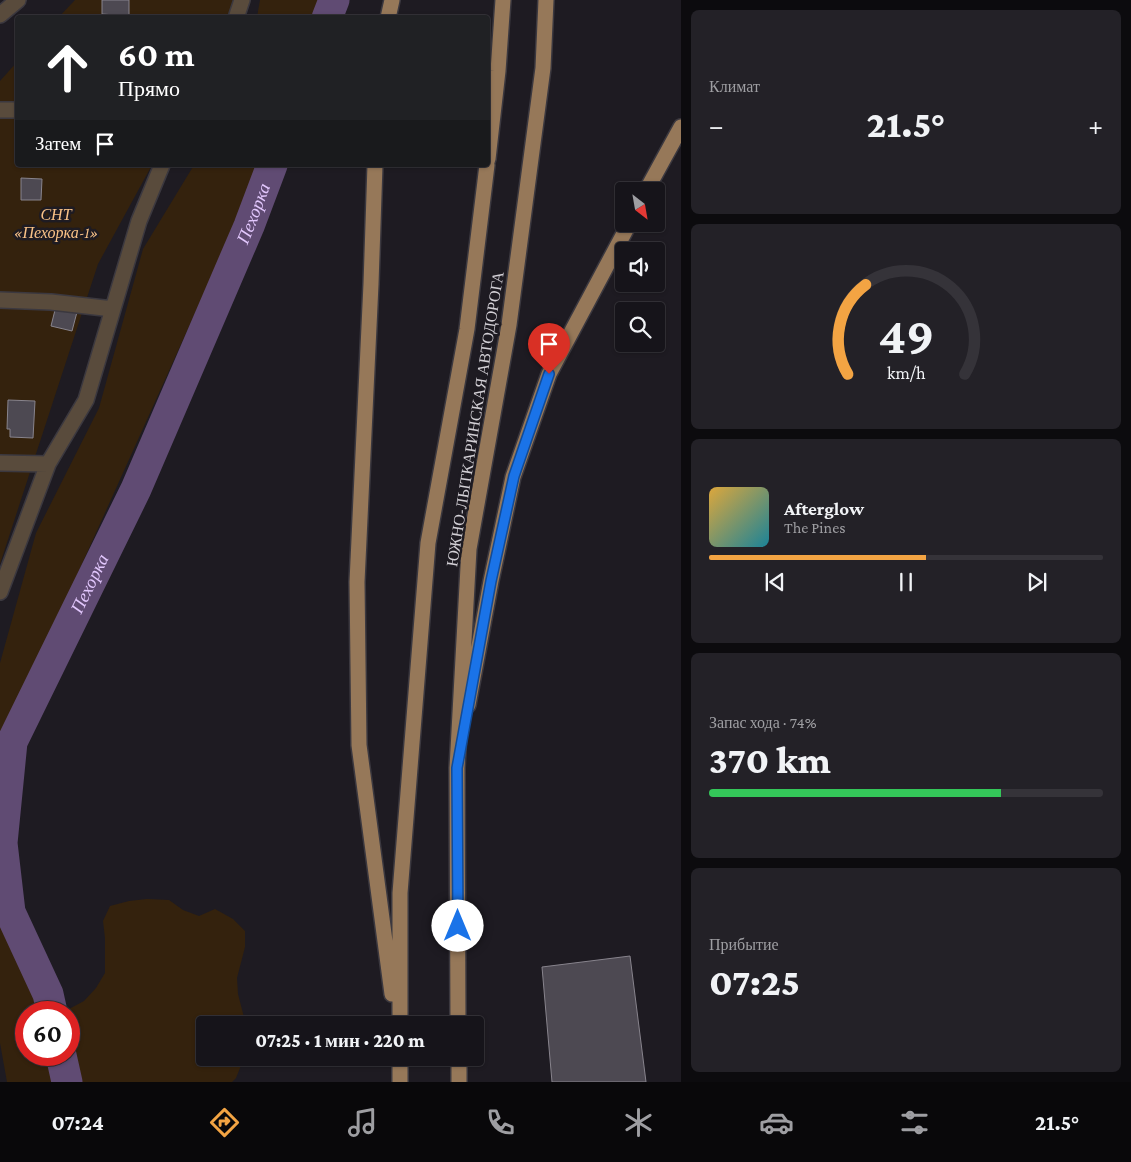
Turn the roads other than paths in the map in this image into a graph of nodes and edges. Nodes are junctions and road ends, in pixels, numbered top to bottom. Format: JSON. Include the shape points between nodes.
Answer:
{"nodes":[{"id":1,"x":18,"y":0,"type":"edge"},
{"id":2,"x":242,"y":0,"type":"edge"},
{"id":3,"x":392,"y":0,"type":"edge"},
{"id":4,"x":503,"y":0,"type":"edge"},
{"id":5,"x":546,"y":0,"type":"edge"},
{"id":6,"x":0,"y":15,"type":"edge"},
{"id":7,"x":237,"y":15,"type":"edge"},
{"id":8,"x":389,"y":15,"type":"edge"},
{"id":9,"x":0,"y":110,"type":"edge"},
{"id":10,"x":15,"y":110,"type":"edge"},
{"id":11,"x":681,"y":127,"type":"edge"},
{"id":12,"x":490,"y":141,"type":"edge"},
{"id":13,"x":161,"y":167,"type":"edge"},
{"id":14,"x":374,"y":167,"type":"edge"},
{"id":15,"x":487,"y":167,"type":"edge"},
{"id":16,"x":651,"y":182,"type":"edge"},
{"id":17,"x":625,"y":232,"type":"edge"},
{"id":18,"x":0,"y":300,"type":"edge"},
{"id":19,"x":113,"y":308,"type":"junction"},
{"id":20,"x":0,"y":462,"type":"edge"},
{"id":21,"x":48,"y":464,"type":"junction"},
{"id":22,"x":0,"y":592,"type":"edge"},
{"id":23,"x":457,"y":768,"type":"junction"},
{"id":24,"x":395,"y":1016,"type":"edge"},
{"id":25,"x":400,"y":1016,"type":"edge"},
{"id":26,"x":458,"y":1016,"type":"edge"},
{"id":27,"x":400,"y":1066,"type":"edge"},
{"id":28,"x":459,"y":1066,"type":"edge"},
{"id":29,"x":400,"y":1082,"type":"edge"},
{"id":30,"x":459,"y":1082,"type":"edge"}],
"edges":[{"from":1,"to":6,"type":"lane"},
{"from":2,"to":7,"type":"lane"},
{"from":3,"to":8,"type":"main road"},
{"from":4,"to":12,"type":"main road"},
{"from":5,"to":23,"type":"main road","name":"ЮЖНО-ЛЫТКАРИНСКАЯ АВТОДОРОГА","via":[[543,68],[509,325],[469,549]]},
{"from":9,"to":10,"type":"lane"},
{"from":11,"to":16,"type":"main road"},
{"from":13,"to":19,"type":"lane","via":[[139,221]]},
{"from":14,"to":24,"type":"main road","via":[[357,582],[360,745]]},
{"from":15,"to":25,"type":"main road","name":"ЮЖНО-ЛЫТКАРИНСКАЯ АВТОДОРОГА","via":[[467,328],[428,543],[400,893]]},
{"from":17,"to":23,"type":"main road","via":[[549,374],[514,476]]},
{"from":18,"to":19,"type":"lane"},
{"from":19,"to":21,"type":"lane","via":[[86,400]]},
{"from":20,"to":21,"type":"lane"},
{"from":21,"to":22,"type":"lane"},
{"from":23,"to":26,"type":"main road","name":"ЮЖНО-ЛЫТКАРИНСКАЯ АВТОДОРОГА"},
{"from":27,"to":29,"type":"main road"},
{"from":28,"to":30,"type":"main road"}]}
